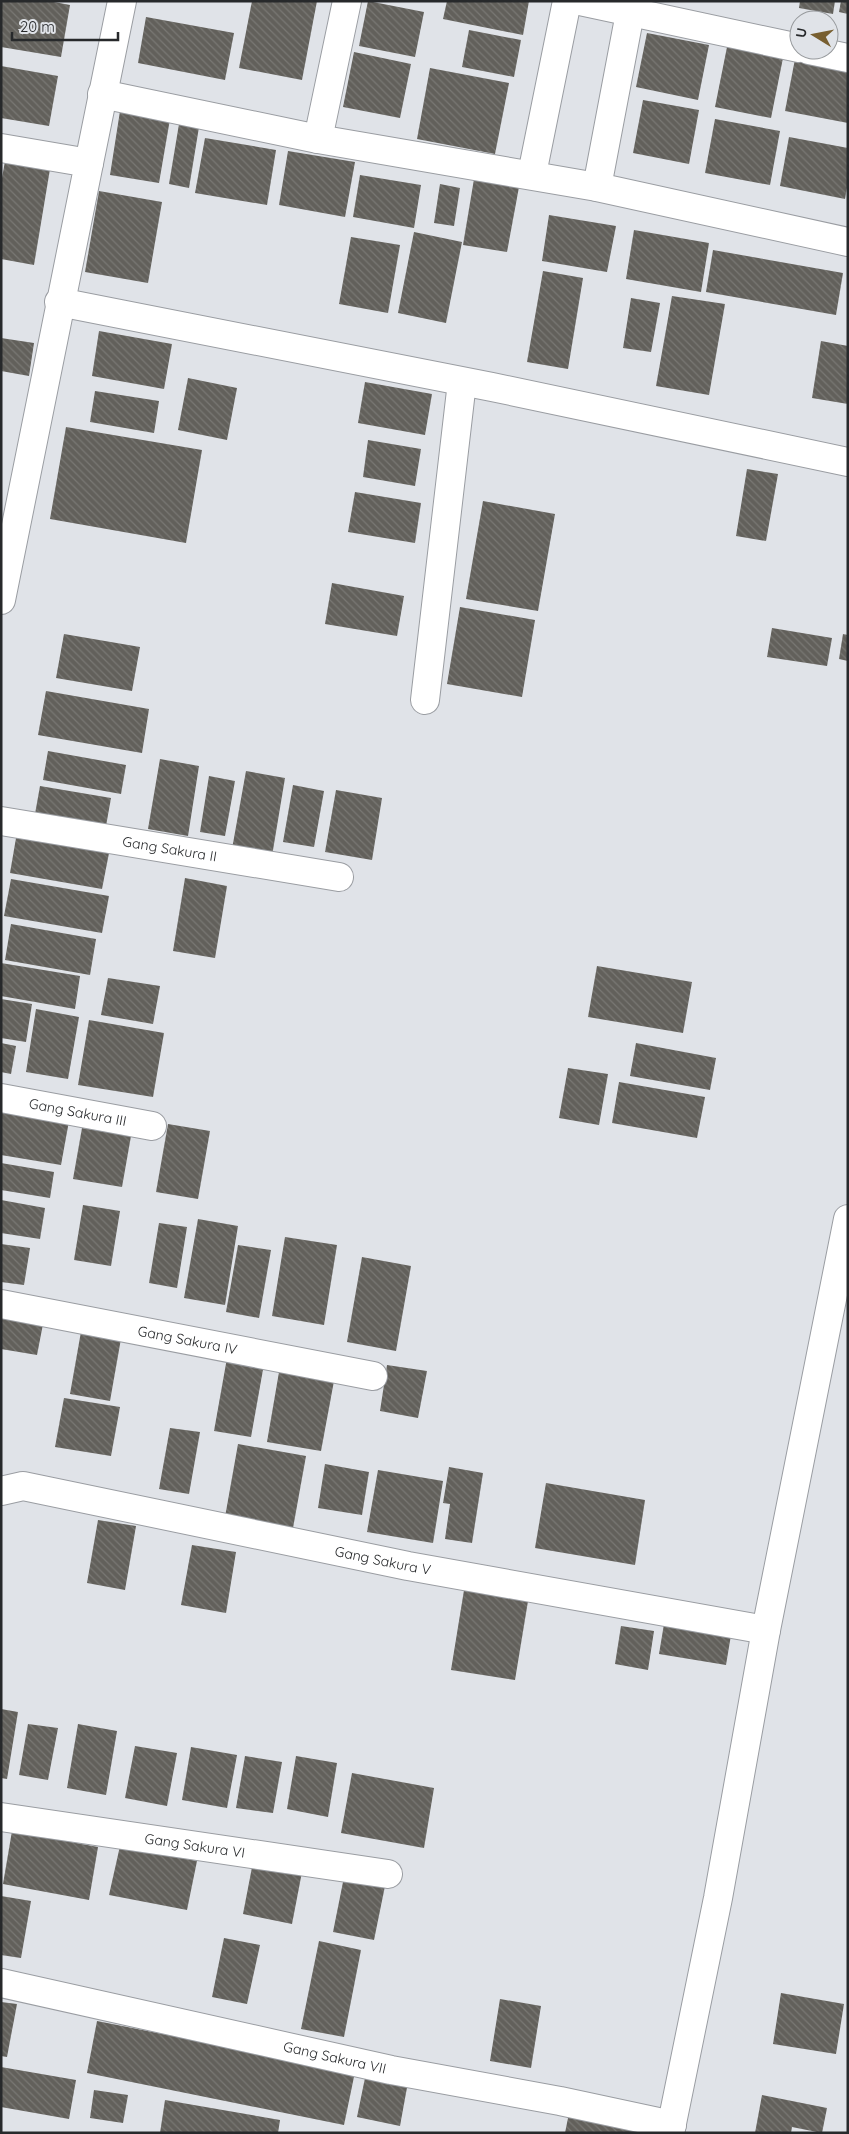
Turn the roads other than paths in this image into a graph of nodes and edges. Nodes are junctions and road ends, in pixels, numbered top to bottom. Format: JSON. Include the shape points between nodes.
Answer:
{"nodes":[{"id":1,"x":122,"y":1,"type":"edge"},
{"id":2,"x":346,"y":1,"type":"edge"},
{"id":3,"x":567,"y":1,"type":"edge"},
{"id":4,"x":580,"y":1,"type":"edge"},
{"id":5,"x":630,"y":13,"type":"junction"},
{"id":6,"x":789,"y":46,"type":"edge"},
{"id":7,"x":102,"y":94,"type":"junction"},
{"id":8,"x":318,"y":139,"type":"junction"},
{"id":9,"x":1,"y":148,"type":"edge"},
{"id":10,"x":88,"y":163,"type":"junction"},
{"id":11,"x":532,"y":174,"type":"junction"},
{"id":12,"x":598,"y":187,"type":"junction"},
{"id":13,"x":848,"y":242,"type":"edge"},
{"id":14,"x":59,"y":302,"type":"junction"},
{"id":15,"x":462,"y":382,"type":"junction"},
{"id":16,"x":848,"y":462,"type":"edge"},
{"id":17,"x":1,"y":600,"type":"edge"},
{"id":18,"x":425,"y":700,"type":"dead end"},
{"id":19,"x":1,"y":822,"type":"edge"},
{"id":20,"x":339,"y":877,"type":"dead end"},
{"id":21,"x":1,"y":1098,"type":"edge"},
{"id":22,"x":152,"y":1126,"type":"dead end"},
{"id":23,"x":848,"y":1220,"type":"edge"},
{"id":24,"x":1,"y":1304,"type":"edge"},
{"id":25,"x":373,"y":1376,"type":"dead end"},
{"id":26,"x":1,"y":1491,"type":"edge"},
{"id":27,"x":766,"y":1630,"type":"junction"},
{"id":28,"x":1,"y":1817,"type":"edge"},
{"id":29,"x":388,"y":1874,"type":"dead end"},
{"id":30,"x":1,"y":1984,"type":"edge"},
{"id":31,"x":671,"y":2129,"type":"edge"}],
"edges":[{"from":1,"to":7,"type":"street"},
{"from":2,"to":8,"type":"street"},
{"from":3,"to":11,"type":"street"},
{"from":4,"to":5,"type":"street"},
{"from":5,"to":6,"type":"street"},
{"from":5,"to":12,"type":"street"},
{"from":7,"to":8,"type":"street"},
{"from":7,"to":10,"type":"street"},
{"from":8,"to":11,"type":"street"},
{"from":9,"to":10,"type":"street"},
{"from":10,"to":14,"type":"street"},
{"from":11,"to":12,"type":"street"},
{"from":12,"to":13,"type":"street"},
{"from":14,"to":15,"type":"street"},
{"from":14,"to":17,"type":"street"},
{"from":15,"to":16,"type":"street"},
{"from":15,"to":18,"type":"street"},
{"from":19,"to":20,"type":"street","name":"Gang Sakura II"},
{"from":21,"to":22,"type":"street","name":"Gang Sakura III"},
{"from":23,"to":27,"type":"street"},
{"from":24,"to":25,"type":"street","name":"Gang Sakura IV"},
{"from":26,"to":27,"type":"street","name":"Gang Sakura V","via":[[23,1486],[408,1566]]},
{"from":27,"to":31,"type":"street","via":[[718,1898]]},
{"from":28,"to":29,"type":"street","name":"Gang Sakura VI"},
{"from":30,"to":31,"type":"street","name":"Gang Sakura VII","via":[[391,2070],[560,2101]]}]}
